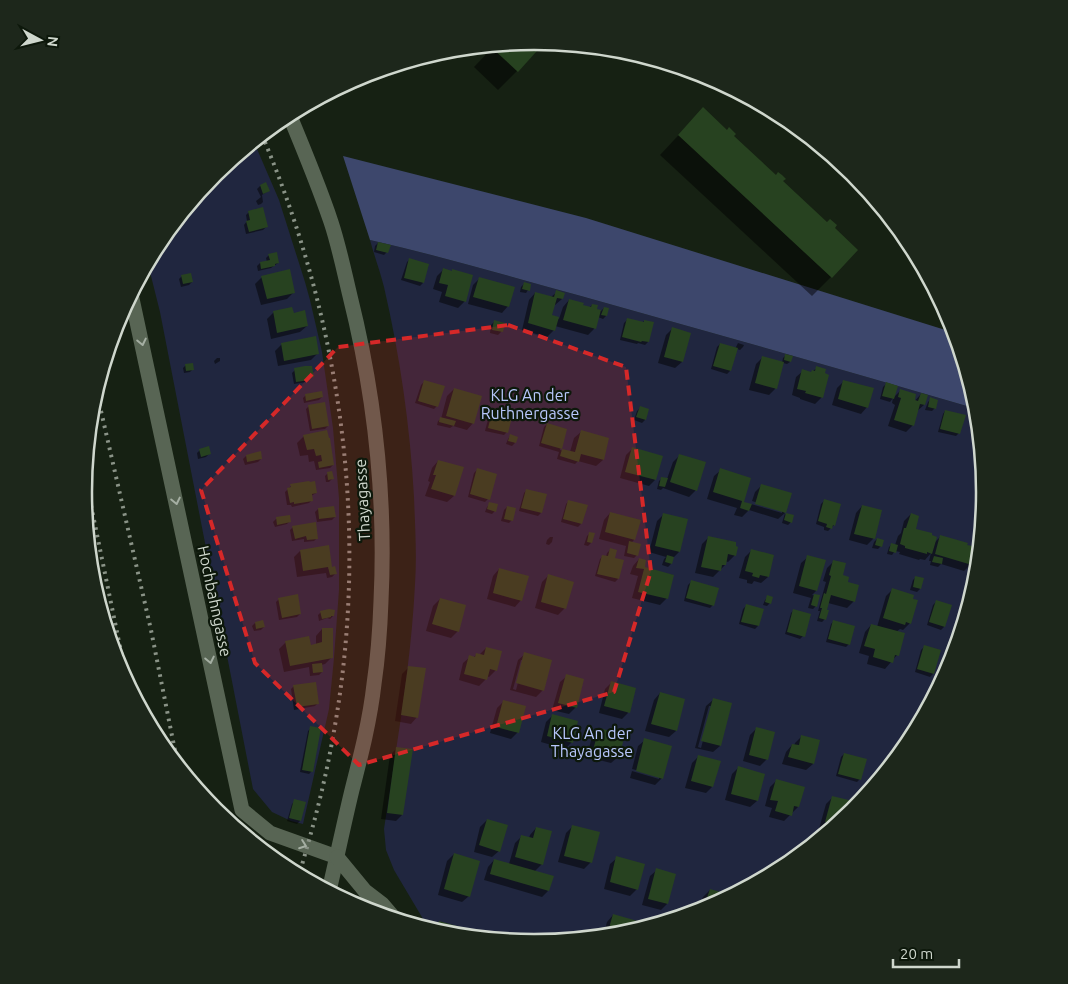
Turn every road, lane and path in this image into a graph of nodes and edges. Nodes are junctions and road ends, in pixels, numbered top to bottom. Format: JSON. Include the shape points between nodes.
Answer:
{"nodes":[{"id":1,"x":292,"y":122,"type":"edge"},
{"id":2,"x":134,"y":306,"type":"edge"},
{"id":3,"x":337,"y":857,"type":"junction"},
{"id":4,"x":331,"y":884,"type":"edge"},
{"id":5,"x":386,"y":908,"type":"edge"}],
"edges":[{"from":1,"to":3,"type":"street","name":"Thayagasse","via":[[331,224],[344,269],[370,394],[380,472],[382,579],[375,683]]},
{"from":2,"to":3,"type":"street","name":"Hochbahngasse","one_way":true,"via":[[242,810],[270,834]]},
{"from":3,"to":4,"type":"street","name":"Thayagasse"},
{"from":3,"to":5,"type":"street","via":[[365,891]]}]}
